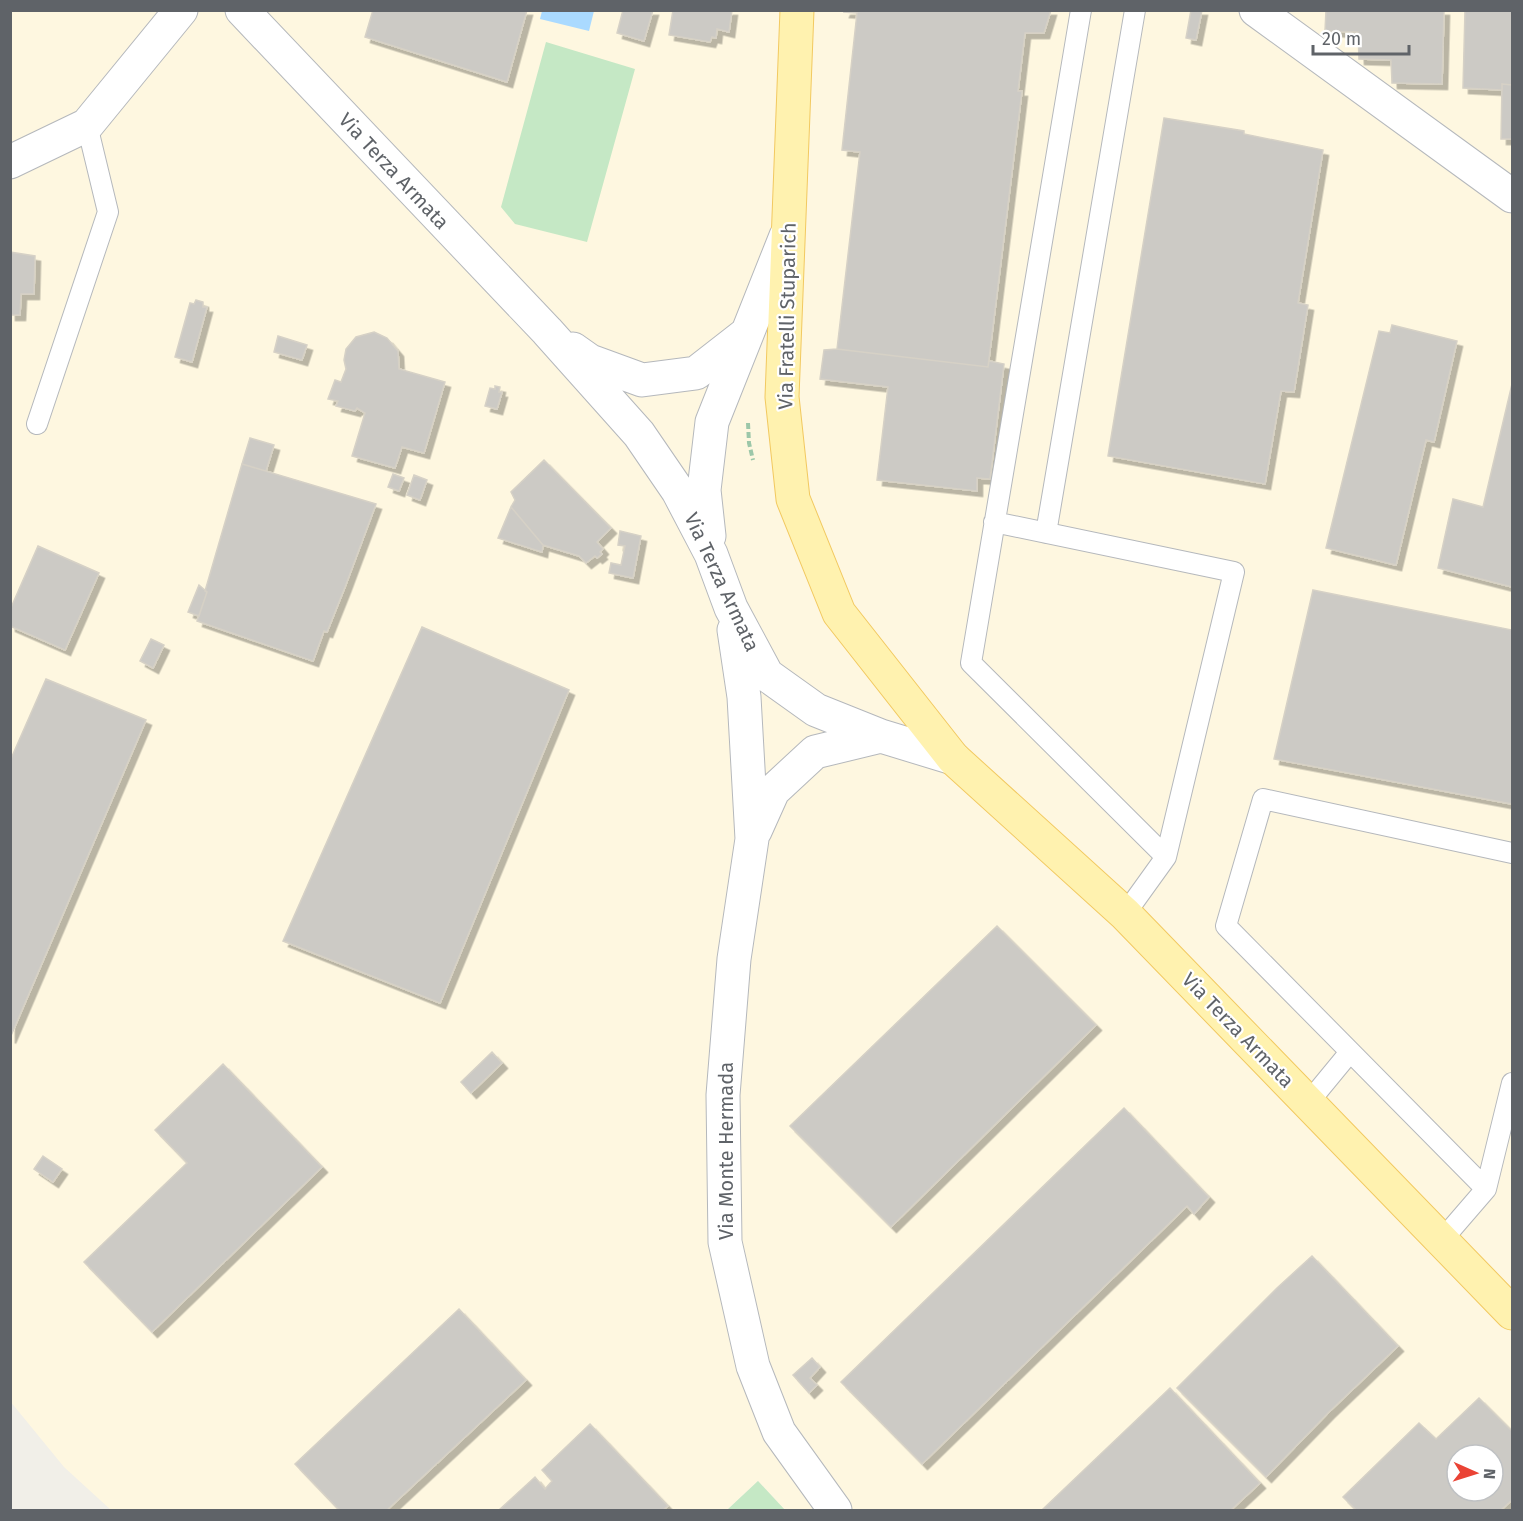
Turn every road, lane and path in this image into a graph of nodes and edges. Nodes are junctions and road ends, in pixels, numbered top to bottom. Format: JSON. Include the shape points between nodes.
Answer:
{"nodes":[{"id":1,"x":181,"y":10,"type":"edge"},
{"id":2,"x":242,"y":10,"type":"edge"},
{"id":3,"x":797,"y":10,"type":"edge"},
{"id":4,"x":1081,"y":10,"type":"edge"},
{"id":5,"x":1135,"y":10,"type":"edge"},
{"id":6,"x":1256,"y":10,"type":"edge"},
{"id":7,"x":87,"y":125,"type":"junction"},
{"id":8,"x":10,"y":162,"type":"edge"},
{"id":9,"x":1512,"y":196,"type":"edge"},
{"id":10,"x":788,"y":232,"type":"junction"},
{"id":11,"x":547,"y":331,"type":"junction"},
{"id":12,"x":749,"y":331,"type":"junction"},
{"id":13,"x":37,"y":424,"type":"dead end"},
{"id":14,"x":994,"y":522,"type":"junction"},
{"id":15,"x":1046,"y":533,"type":"junction"},
{"id":16,"x":711,"y":554,"type":"junction"},
{"id":17,"x":731,"y":608,"type":"junction"},
{"id":18,"x":839,"y":613,"type":"joint"},
{"id":19,"x":881,"y":736,"type":"junction"},
{"id":20,"x":953,"y":758,"type":"junction"},
{"id":21,"x":752,"y":838,"type":"junction"},
{"id":22,"x":1512,"y":853,"type":"edge"},
{"id":23,"x":1166,"y":857,"type":"junction"},
{"id":24,"x":1125,"y":914,"type":"junction"},
{"id":25,"x":1350,"y":1052,"type":"junction"},
{"id":26,"x":1512,"y":1083,"type":"edge"},
{"id":27,"x":1308,"y":1103,"type":"junction"},
{"id":28,"x":1486,"y":1190,"type":"junction"},
{"id":29,"x":1442,"y":1240,"type":"junction"},
{"id":30,"x":1512,"y":1313,"type":"edge"},
{"id":31,"x":835,"y":1510,"type":"edge"}],
"edges":[{"from":1,"to":7,"type":"street"},
{"from":2,"to":11,"type":"street","name":"Via Terza Armata"},
{"from":3,"to":10,"type":"main road","name":"Via Fratelli Stuparich"},
{"from":4,"to":14,"type":"lane"},
{"from":5,"to":15,"type":"lane"},
{"from":6,"to":9,"type":"street"},
{"from":7,"to":8,"type":"street"},
{"from":7,"to":13,"type":"lane","via":[[108,212]]},
{"from":10,"to":12,"type":"street"},
{"from":10,"to":18,"type":"main road","name":"Via Fratelli Stuparich","via":[[782,397],[793,499]]},
{"from":11,"to":12,"type":"street","name":"Via Terza Armata","via":[[590,361],[642,380],[696,373]]},
{"from":11,"to":16,"type":"street","name":"Via Terza Armata","via":[[639,434],[678,491]]},
{"from":12,"to":16,"type":"street","via":[[712,422],[704,490]]},
{"from":14,"to":15,"type":"lane"},
{"from":14,"to":23,"type":"lane","via":[[970,663]]},
{"from":15,"to":23,"type":"lane","via":[[1234,572]]},
{"from":16,"to":17,"type":"street","name":"Via Terza Armata"},
{"from":17,"to":19,"type":"street","name":"Via Terza Armata","via":[[767,675],[816,710]]},
{"from":17,"to":21,"type":"street","name":"Via Monte Hermada","via":[[744,697]]},
{"from":18,"to":20,"type":"main road","name":"Via Terza Armata"},
{"from":19,"to":20,"type":"street","name":"Via Terza Armata"},
{"from":19,"to":21,"type":"street","name":"Via Monte Hermada","via":[[815,752],[773,791]]},
{"from":20,"to":24,"type":"main road","name":"Via Terza Armata"},
{"from":21,"to":31,"type":"street","name":"Via Monte Hermada","via":[[734,959],[724,1074],[725,1242],[753,1366],[779,1432]]},
{"from":22,"to":25,"type":"lane","via":[[1263,799],[1226,926]]},
{"from":23,"to":24,"type":"lane"},
{"from":24,"to":27,"type":"main road","name":"Via Terza Armata"},
{"from":25,"to":27,"type":"lane"},
{"from":25,"to":28,"type":"lane"},
{"from":26,"to":28,"type":"lane"},
{"from":27,"to":29,"type":"main road","name":"Via Terza Armata"},
{"from":28,"to":29,"type":"lane"},
{"from":29,"to":30,"type":"main road","name":"Via Terza Armata"}]}
